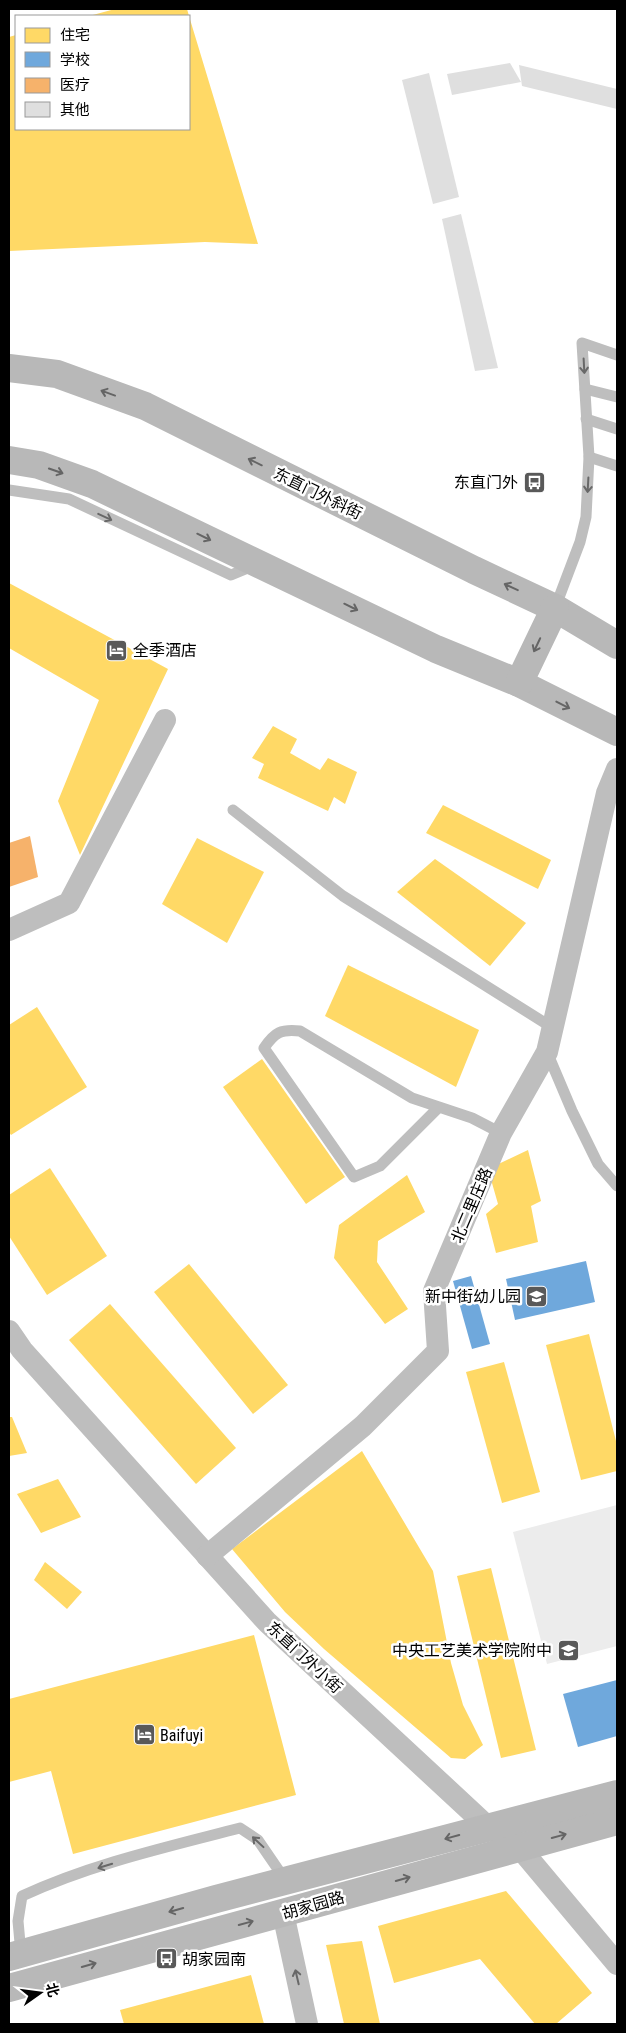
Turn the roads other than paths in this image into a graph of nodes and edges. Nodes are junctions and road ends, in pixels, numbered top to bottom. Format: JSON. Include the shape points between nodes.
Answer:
{"nodes":[{"id":1,"x":617,"y":355,"type":"edge"},
{"id":2,"x":9,"y":368,"type":"edge"},
{"id":3,"x":585,"y":389,"type":"junction"},
{"id":4,"x":617,"y":397,"type":"edge"},
{"id":5,"x":586,"y":419,"type":"junction"},
{"id":6,"x":617,"y":429,"type":"edge"},
{"id":7,"x":589,"y":457,"type":"junction"},
{"id":8,"x":9,"y":460,"type":"edge"},
{"id":9,"x":617,"y":466,"type":"edge"},
{"id":10,"x":9,"y":490,"type":"edge"},
{"id":11,"x":259,"y":563,"type":"junction"},
{"id":12,"x":555,"y":608,"type":"junction"},
{"id":13,"x":617,"y":645,"type":"edge"},
{"id":14,"x":519,"y":683,"type":"junction"},
{"id":15,"x":165,"y":720,"type":"dead end"},
{"id":16,"x":617,"y":732,"type":"edge"},
{"id":17,"x":617,"y":769,"type":"edge"},
{"id":18,"x":233,"y":810,"type":"dead end"},
{"id":19,"x":9,"y":930,"type":"edge"},
{"id":20,"x":553,"y":1028,"type":"junction"},
{"id":21,"x":547,"y":1052,"type":"junction"},
{"id":22,"x":439,"y":1107,"type":"junction"},
{"id":23,"x":501,"y":1133,"type":"junction"},
{"id":24,"x":617,"y":1186,"type":"edge"},
{"id":25,"x":9,"y":1331,"type":"edge"},
{"id":26,"x":207,"y":1556,"type":"junction"},
{"id":27,"x":617,"y":1794,"type":"edge"},
{"id":28,"x":617,"y":1821,"type":"edge"},
{"id":29,"x":488,"y":1828,"type":"junction"},
{"id":30,"x":519,"y":1846,"type":"junction"},
{"id":31,"x":286,"y":1881,"type":"junction"},
{"id":32,"x":283,"y":1913,"type":"junction"},
{"id":33,"x":15,"y":1956,"type":"edge"},
{"id":34,"x":617,"y":1964,"type":"edge"},
{"id":35,"x":9,"y":1988,"type":"edge"},
{"id":36,"x":307,"y":2024,"type":"edge"}],
"edges":[{"from":1,"to":3,"type":"lane","one_way":true,"via":[[582,343]]},
{"from":12,"to":2,"type":"main road","name":"东直门外斜街","one_way":true,"via":[[145,406],[58,374]]},
{"from":3,"to":4,"type":"lane"},
{"from":3,"to":5,"type":"lane"},
{"from":5,"to":6,"type":"lane"},
{"from":5,"to":7,"type":"lane"},
{"from":7,"to":9,"type":"lane"},
{"from":7,"to":12,"type":"lane","one_way":true,"via":[[586,517]]},
{"from":8,"to":11,"type":"main road","one_way":true,"via":[[39,465],[92,484]]},
{"from":10,"to":11,"type":"lane","one_way":true,"via":[[69,500],[231,575]]},
{"from":11,"to":14,"type":"main road","one_way":true,"via":[[436,649]]},
{"from":12,"to":13,"type":"main road","name":"东直门外斜街"},
{"from":12,"to":14,"type":"main road","one_way":true},
{"from":14,"to":16,"type":"main road","one_way":true},
{"from":15,"to":19,"type":"street","via":[[69,903]]},
{"from":17,"to":20,"type":"street","name":"北二里庄路","via":[[607,793]]},
{"from":18,"to":20,"type":"lane","via":[[343,896]]},
{"from":20,"to":21,"type":"street","name":"北二里庄路"},
{"from":21,"to":23,"type":"street","name":"北二里庄路"},
{"from":21,"to":24,"type":"lane","via":[[598,1164]]},
{"from":22,"to":22,"type":"lane","via":[[412,1098],[300,1031],[286,1029],[272,1036],[264,1048],[354,1177],[380,1166]]},
{"from":22,"to":23,"type":"lane","via":[[472,1118]]},
{"from":23,"to":26,"type":"street","name":"北二里庄路","via":[[434,1291],[438,1351],[363,1426]]},
{"from":25,"to":26,"type":"street","name":"东直门外小街","via":[[22,1350]]},
{"from":26,"to":29,"type":"street","name":"东直门外小街","via":[[267,1622]]},
{"from":27,"to":29,"type":"main road","name":"胡家园路"},
{"from":30,"to":28,"type":"main road","name":"胡家园路","one_way":true},
{"from":29,"to":30,"type":"street","name":"东直门外小街"},
{"from":29,"to":31,"type":"main road","name":"胡家园路","one_way":true},
{"from":32,"to":30,"type":"main road","name":"胡家园路","one_way":true},
{"from":30,"to":34,"type":"street","name":"东直门外小街"},
{"from":31,"to":33,"type":"main road","name":"胡家园路","one_way":true},
{"from":31,"to":33,"type":"lane","one_way":true,"via":[[258,1840],[240,1828],[165,1848],[52,1882],[22,1896]]},
{"from":35,"to":32,"type":"main road","name":"胡家园路","one_way":true},
{"from":36,"to":32,"type":"street","one_way":true}]}
